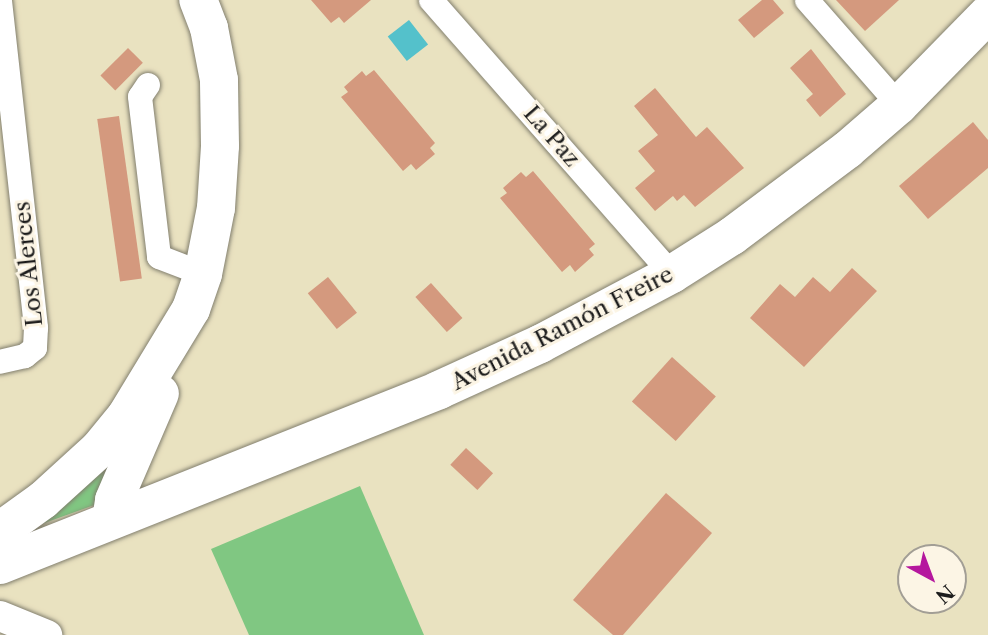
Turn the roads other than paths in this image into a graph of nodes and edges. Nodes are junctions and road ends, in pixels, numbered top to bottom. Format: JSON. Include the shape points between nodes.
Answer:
{"nodes":[{"id":1,"x":198,"y":0,"type":"edge"},
{"id":2,"x":431,"y":0,"type":"edge"},
{"id":3,"x":807,"y":0,"type":"edge"},
{"id":4,"x":0,"y":1,"type":"edge"},
{"id":5,"x":988,"y":14,"type":"edge"},
{"id":6,"x":148,"y":85,"type":"dead end"},
{"id":7,"x":899,"y":105,"type":"junction"},
{"id":8,"x":672,"y":274,"type":"junction"},
{"id":9,"x":197,"y":291,"type":"junction"},
{"id":10,"x":0,"y":362,"type":"edge"},
{"id":11,"x":111,"y":520,"type":"junction"},
{"id":12,"x":0,"y":531,"type":"edge"},
{"id":13,"x":72,"y":535,"type":"junction"},
{"id":14,"x":0,"y":553,"type":"edge"},
{"id":15,"x":0,"y":565,"type":"edge"},
{"id":16,"x":0,"y":616,"type":"edge"},
{"id":17,"x":47,"y":635,"type":"edge"}],
"edges":[{"from":1,"to":9,"type":"main road","via":[[209,28],[219,80],[220,146],[216,208]]},
{"from":2,"to":8,"type":"street","name":"La Paz"},
{"from":3,"to":7,"type":"street"},
{"from":4,"to":10,"type":"street","name":"Los Alerces","via":[[36,328],[35,348],[25,356]]},
{"from":5,"to":7,"type":"main road","name":"Avenida Ramón Freire"},
{"from":6,"to":9,"type":"street","via":[[140,97],[159,257]]},
{"from":7,"to":8,"type":"main road","name":"Avenida Ramón Freire","via":[[794,192]]},
{"from":8,"to":11,"type":"main road","name":"Avenida Ramón Freire","via":[[540,344],[439,390]]},
{"from":9,"to":11,"type":"main road","via":[[157,402],[114,500]]},
{"from":9,"to":12,"type":"main road","via":[[125,416],[99,449],[43,500]]},
{"from":11,"to":13,"type":"main road","name":"Avenida Ramón Freire"},
{"from":13,"to":14,"type":"main road","name":"Avenida Ramón Freire"},
{"from":13,"to":15,"type":"main road","name":"Avenida Ramón Freire"},
{"from":16,"to":17,"type":"street"}]}
